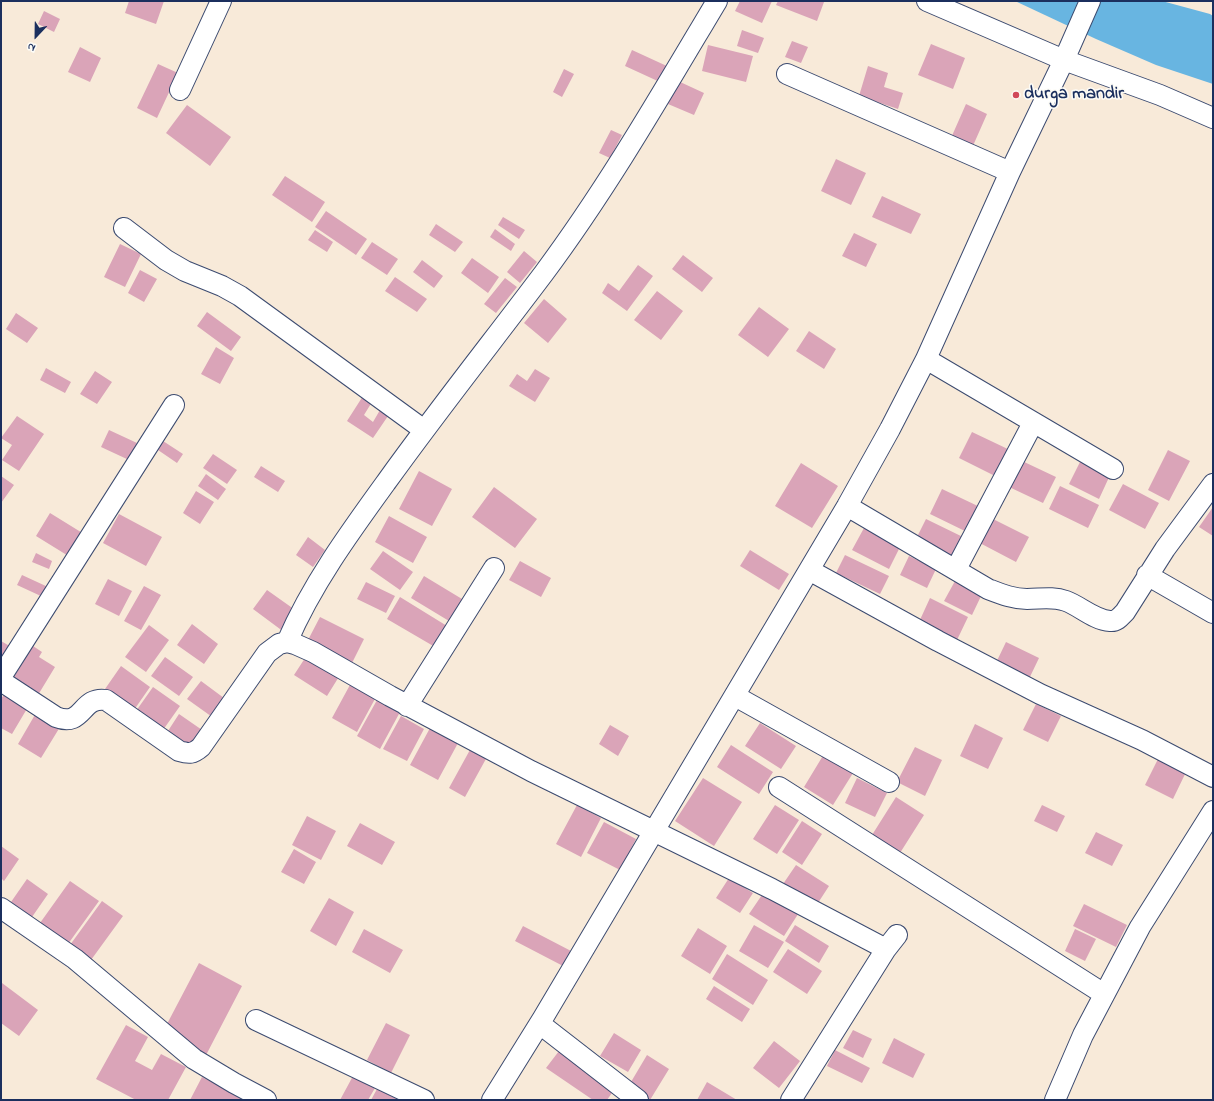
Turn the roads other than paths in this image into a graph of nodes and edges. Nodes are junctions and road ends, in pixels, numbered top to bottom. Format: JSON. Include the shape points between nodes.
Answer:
{"nodes":[{"id":1,"x":221,"y":1,"type":"edge"},
{"id":2,"x":717,"y":1,"type":"edge"},
{"id":3,"x":927,"y":1,"type":"edge"},
{"id":4,"x":1090,"y":1,"type":"edge"},
{"id":5,"x":1064,"y":60,"type":"junction"},
{"id":6,"x":787,"y":74,"type":"dead end"},
{"id":7,"x":180,"y":90,"type":"dead end"},
{"id":8,"x":1213,"y":118,"type":"edge"},
{"id":9,"x":1010,"y":172,"type":"junction"},
{"id":10,"x":124,"y":228,"type":"dead end"},
{"id":11,"x":926,"y":359,"type":"junction"},
{"id":12,"x":174,"y":405,"type":"dead end"},
{"id":13,"x":1033,"y":423,"type":"junction"},
{"id":14,"x":424,"y":430,"type":"junction"},
{"id":15,"x":1113,"y":469,"type":"dead end"},
{"id":16,"x":1213,"y":484,"type":"edge"},
{"id":17,"x":847,"y":506,"type":"junction"},
{"id":18,"x":494,"y":568,"type":"dead end"},
{"id":19,"x":956,"y":569,"type":"junction"},
{"id":20,"x":809,"y":570,"type":"junction"},
{"id":21,"x":1147,"y":575,"type":"junction"},
{"id":22,"x":1213,"y":612,"type":"edge"},
{"id":23,"x":287,"y":642,"type":"junction"},
{"id":24,"x":1,"y":677,"type":"edge"},
{"id":25,"x":1,"y":681,"type":"edge"},
{"id":26,"x":735,"y":696,"type":"junction"},
{"id":27,"x":408,"y":706,"type":"junction"},
{"id":28,"x":1213,"y":777,"type":"edge"},
{"id":29,"x":888,"y":782,"type":"dead end"},
{"id":30,"x":779,"y":787,"type":"dead end"},
{"id":31,"x":1213,"y":811,"type":"edge"},
{"id":32,"x":654,"y":832,"type":"junction"},
{"id":33,"x":1,"y":908,"type":"edge"},
{"id":34,"x":1104,"y":994,"type":"junction"},
{"id":35,"x":256,"y":1020,"type":"dead end"},
{"id":36,"x":540,"y":1024,"type":"junction"},
{"id":37,"x":266,"y":1100,"type":"edge"},
{"id":38,"x":424,"y":1100,"type":"edge"},
{"id":39,"x":492,"y":1100,"type":"edge"},
{"id":40,"x":638,"y":1100,"type":"edge"},
{"id":41,"x":791,"y":1100,"type":"edge"},
{"id":42,"x":1055,"y":1100,"type":"edge"}],
"edges":[{"from":1,"to":7,"type":"street"},
{"from":2,"to":14,"type":"street","via":[[603,188],[545,271]]},
{"from":3,"to":5,"type":"street"},
{"from":4,"to":5,"type":"street"},
{"from":5,"to":8,"type":"street","via":[[1160,95]]},
{"from":5,"to":9,"type":"street"},
{"from":6,"to":9,"type":"street"},
{"from":9,"to":11,"type":"street"},
{"from":10,"to":14,"type":"street","via":[[166,260],[240,296]]},
{"from":11,"to":13,"type":"street"},
{"from":11,"to":17,"type":"street"},
{"from":12,"to":24,"type":"street"},
{"from":13,"to":15,"type":"street"},
{"from":13,"to":19,"type":"street"},
{"from":14,"to":23,"type":"street","via":[[324,572]]},
{"from":16,"to":21,"type":"street"},
{"from":17,"to":19,"type":"street"},
{"from":17,"to":20,"type":"street"},
{"from":18,"to":27,"type":"street"},
{"from":19,"to":21,"type":"street","via":[[988,589],[1007,596],[1026,599],[1050,597],[1066,601],[1112,622],[1125,612]]},
{"from":20,"to":26,"type":"street"},
{"from":20,"to":28,"type":"street","via":[[1040,694],[1142,740]]},
{"from":21,"to":22,"type":"street"},
{"from":23,"to":25,"type":"street","via":[[279,644],[267,653],[201,747],[188,754],[179,752],[106,700],[90,702],[77,716],[71,720],[63,720]]},
{"from":23,"to":27,"type":"street","via":[[314,652]]},
{"from":26,"to":29,"type":"street"},
{"from":26,"to":32,"type":"street"},
{"from":27,"to":32,"type":"street","via":[[531,772]]},
{"from":30,"to":34,"type":"street"},
{"from":31,"to":34,"type":"street","via":[[1140,927]]},
{"from":32,"to":36,"type":"street"},
{"from":32,"to":41,"type":"street","via":[[772,889],[891,942]]},
{"from":33,"to":37,"type":"street","via":[[75,959],[194,1059]]},
{"from":34,"to":42,"type":"street","via":[[1083,1034]]},
{"from":35,"to":38,"type":"street"},
{"from":36,"to":39,"type":"street"},
{"from":36,"to":40,"type":"street"}]}
